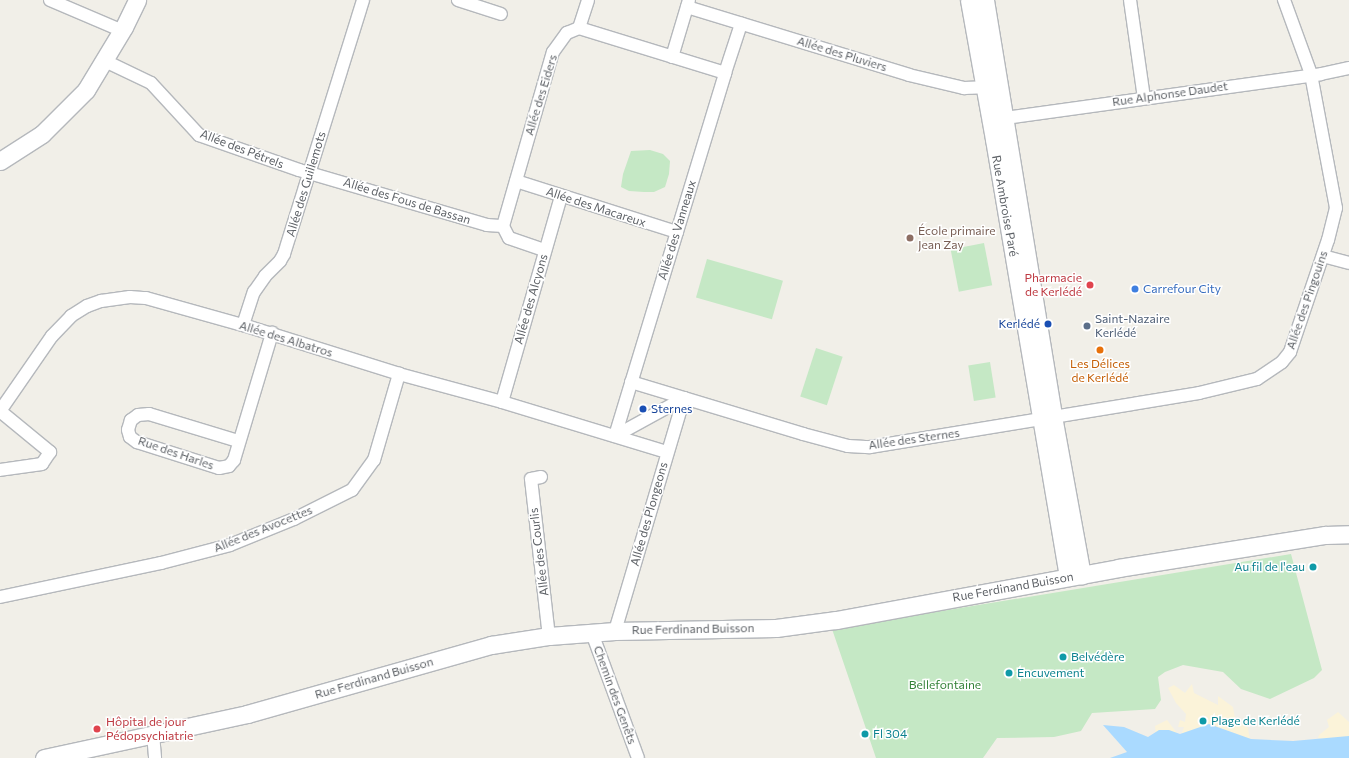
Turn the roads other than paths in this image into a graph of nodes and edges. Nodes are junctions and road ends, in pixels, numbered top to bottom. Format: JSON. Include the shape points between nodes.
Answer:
{"nodes":[{"id":1,"x":50,"y":0,"type":"edge"},
{"id":2,"x":131,"y":0,"type":"edge"},
{"id":3,"x":137,"y":0,"type":"edge"},
{"id":4,"x":363,"y":0,"type":"edge"},
{"id":5,"x":458,"y":0,"type":"edge"},
{"id":6,"x":588,"y":0,"type":"edge"},
{"id":7,"x":969,"y":0,"type":"edge"},
{"id":8,"x":985,"y":0,"type":"edge"},
{"id":9,"x":1130,"y":0,"type":"edge"},
{"id":10,"x":1284,"y":0,"type":"edge"},
{"id":11,"x":475,"y":3,"type":"edge"},
{"id":12,"x":688,"y":3,"type":"edge"},
{"id":13,"x":501,"y":14,"type":"dead end"},
{"id":14,"x":741,"y":24,"type":"junction"},
{"id":15,"x":579,"y":28,"type":"junction"},
{"id":16,"x":118,"y":29,"type":"junction"},
{"id":17,"x":672,"y":57,"type":"junction"},
{"id":18,"x":103,"y":60,"type":"junction"},
{"id":19,"x":1349,"y":68,"type":"edge"},
{"id":20,"x":725,"y":73,"type":"junction"},
{"id":21,"x":1311,"y":74,"type":"junction"},
{"id":22,"x":992,"y":87,"type":"junction"},
{"id":23,"x":1144,"y":98,"type":"junction"},
{"id":24,"x":997,"y":119,"type":"junction"},
{"id":25,"x":0,"y":148,"type":"edge"},
{"id":26,"x":0,"y":161,"type":"edge"},
{"id":27,"x":311,"y":172,"type":"junction"},
{"id":28,"x":516,"y":181,"type":"junction"},
{"id":29,"x":561,"y":196,"type":"junction"},
{"id":30,"x":503,"y":226,"type":"junction"},
{"id":31,"x":677,"y":232,"type":"junction"},
{"id":32,"x":544,"y":250,"type":"junction"},
{"id":33,"x":1323,"y":256,"type":"junction"},
{"id":34,"x":1349,"y":263,"type":"edge"},
{"id":35,"x":243,"y":325,"type":"junction"},
{"id":36,"x":272,"y":334,"type":"junction"},
{"id":37,"x":399,"y":374,"type":"junction"},
{"id":38,"x":631,"y":382,"type":"junction"},
{"id":39,"x":684,"y":398,"type":"junction"},
{"id":40,"x":502,"y":402,"type":"junction"},
{"id":41,"x":0,"y":411,"type":"edge"},
{"id":42,"x":1047,"y":417,"type":"junction"},
{"id":43,"x":615,"y":436,"type":"junction"},
{"id":44,"x":238,"y":441,"type":"junction"},
{"id":45,"x":667,"y":452,"type":"junction"},
{"id":46,"x":0,"y":470,"type":"edge"},
{"id":47,"x":541,"y":477,"type":"dead end"},
{"id":48,"x":1349,"y":534,"type":"edge"},
{"id":49,"x":1075,"y":576,"type":"junction"},
{"id":50,"x":0,"y":598,"type":"edge"},
{"id":51,"x":615,"y":631,"type":"junction"},
{"id":52,"x":592,"y":632,"type":"junction"},
{"id":53,"x":549,"y":636,"type":"junction"},
{"id":54,"x":153,"y":734,"type":"junction"},
{"id":55,"x":44,"y":758,"type":"edge"},
{"id":56,"x":154,"y":758,"type":"edge"},
{"id":57,"x":638,"y":758,"type":"edge"}],
"edges":[{"from":1,"to":16,"type":"street"},
{"from":2,"to":16,"type":"street"},
{"from":3,"to":18,"type":"street","via":[[124,27]]},
{"from":4,"to":27,"type":"street","name":"Allée des Guillemots"},
{"from":5,"to":11,"type":"street"},
{"from":6,"to":15,"type":"street"},
{"from":7,"to":22,"type":"street","name":"Rue Ambroise Paré"},
{"from":8,"to":22,"type":"street","name":"Rue Ambroise Paré"},
{"from":9,"to":23,"type":"street"},
{"from":10,"to":21,"type":"street","name":"Allée des Pingouins"},
{"from":11,"to":13,"type":"street"},
{"from":12,"to":14,"type":"street","name":"Allée des Pluviers"},
{"from":12,"to":17,"type":"street"},
{"from":14,"to":20,"type":"street","name":"Allée des Vanneaux"},
{"from":14,"to":22,"type":"street","name":"Allée des Pluviers","via":[[909,75],[964,88]]},
{"from":15,"to":17,"type":"street"},
{"from":15,"to":28,"type":"street","name":"Allée des Eiders","via":[[567,33],[553,52]]},
{"from":16,"to":25,"type":"street","via":[[74,90],[31,129]]},
{"from":17,"to":20,"type":"street"},
{"from":18,"to":26,"type":"street","via":[[86,90],[64,114],[42,134]]},
{"from":18,"to":27,"type":"street","name":"Allée des Pétrels","via":[[151,84],[199,135]]},
{"from":19,"to":21,"type":"street","name":"Rue Alphonse Daudet"},
{"from":20,"to":31,"type":"street","name":"Allée des Vanneaux"},
{"from":21,"to":23,"type":"street","name":"Rue Alphonse Daudet"},
{"from":21,"to":33,"type":"street","name":"Allée des Pingouins","via":[[1336,208]]},
{"from":22,"to":24,"type":"street","name":"Rue Ambroise Paré"},
{"from":23,"to":24,"type":"street","name":"Rue Alphonse Daudet"},
{"from":24,"to":42,"type":"street","name":"Rue Ambroise Paré"},
{"from":27,"to":30,"type":"street","name":"Allée des Fous de Bassan","via":[[487,225]]},
{"from":27,"to":35,"type":"street","name":"Allée des Guillemots","via":[[284,254],[254,292]]},
{"from":28,"to":29,"type":"street","name":"Allée des Macareux"},
{"from":28,"to":30,"type":"street","name":"Allée des Eiders"},
{"from":29,"to":31,"type":"street","name":"Allée des Macareux"},
{"from":29,"to":32,"type":"street","name":"Allée des Alcyons"},
{"from":30,"to":32,"type":"street","via":[[509,238]]},
{"from":31,"to":38,"type":"street","name":"Allée des Vanneaux"},
{"from":32,"to":40,"type":"street","name":"Allée des Alcyons"},
{"from":33,"to":34,"type":"street"},
{"from":33,"to":42,"type":"street","name":"Allée des Pingouins","via":[[1290,352],[1282,362],[1257,379],[1199,393]]},
{"from":35,"to":36,"type":"street","name":"Allée des Albatros"},
{"from":35,"to":41,"type":"street","name":"Allée des Albatros","via":[[146,298],[116,298],[87,306],[71,316],[52,336]]},
{"from":36,"to":37,"type":"street","name":"Allée des Albatros"},
{"from":36,"to":44,"type":"street","name":"Rue des Harles"},
{"from":37,"to":40,"type":"street","name":"Allée des Albatros"},
{"from":37,"to":50,"type":"street","name":"Allée des Avocettes","via":[[374,460],[352,490],[294,519],[230,545],[161,563]]},
{"from":38,"to":39,"type":"street","name":"Allée des Sternes"},
{"from":38,"to":43,"type":"street","name":"Allée des Vanneaux"},
{"from":39,"to":42,"type":"street","name":"Allée des Sternes","via":[[803,434],[855,446],[887,445]]},
{"from":39,"to":43,"type":"street"},
{"from":39,"to":45,"type":"street","name":"Allée des Plongeons"},
{"from":40,"to":43,"type":"street","name":"Allée des Albatros"},
{"from":41,"to":46,"type":"street","name":"Allée des Albatros","via":[[50,452],[42,464]]},
{"from":42,"to":49,"type":"street","name":"Rue Ambroise Paré"},
{"from":43,"to":45,"type":"street","name":"Allée des Albatros"},
{"from":44,"to":44,"type":"street","name":"Rue des Harles","via":[[234,460],[229,466],[219,468],[137,442],[130,437],[128,430],[131,420],[138,415],[149,414]]},
{"from":45,"to":51,"type":"street","name":"Allée des Plongeons"},
{"from":47,"to":53,"type":"street","name":"Allée des Courlis","via":[[531,479]]},
{"from":48,"to":49,"type":"street","name":"Rue Ferdinand Buisson","via":[[1325,535]]},
{"from":49,"to":51,"type":"street","name":"Rue Ferdinand Buisson","via":[[836,620],[776,628]]},
{"from":51,"to":52,"type":"street","name":"Rue Ferdinand Buisson"},
{"from":52,"to":53,"type":"street","name":"Rue Ferdinand Buisson"},
{"from":52,"to":57,"type":"street","name":"Chemin des Genêts"},
{"from":53,"to":54,"type":"street","name":"Rue Ferdinand Buisson","via":[[491,645],[248,714]]},
{"from":54,"to":55,"type":"street","name":"Rue Ferdinand Buisson"},
{"from":54,"to":56,"type":"street"}]}
